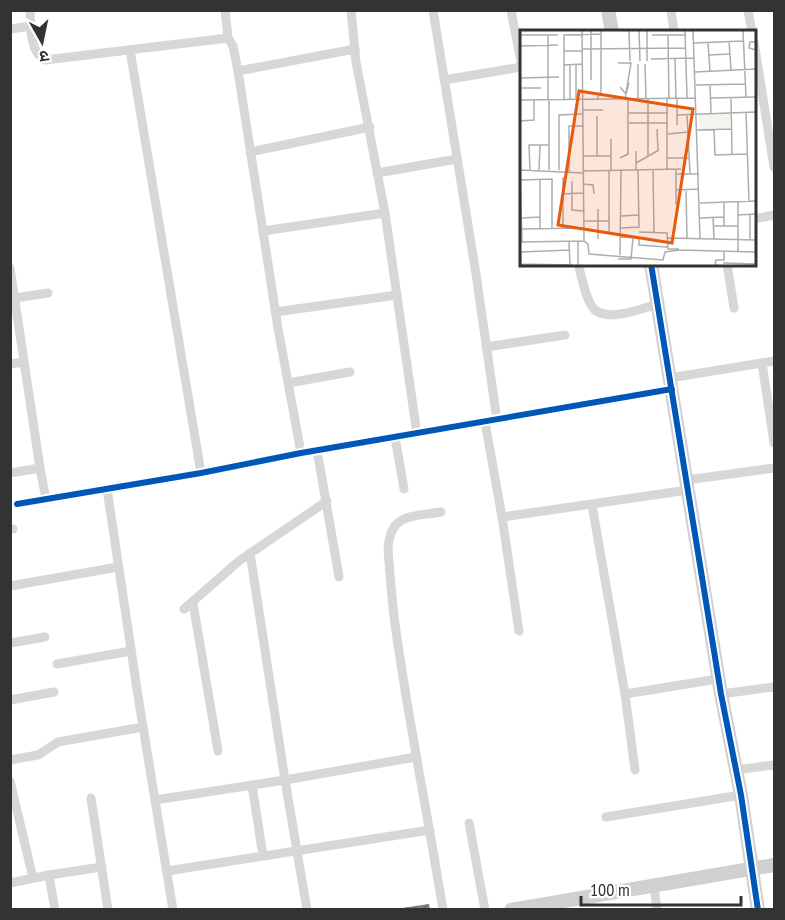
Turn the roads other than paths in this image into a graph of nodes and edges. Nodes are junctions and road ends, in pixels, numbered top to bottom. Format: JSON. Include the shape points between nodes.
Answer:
{"nodes":[{"id":1,"x":30,"y":10,"type":"edge"},
{"id":2,"x":225,"y":10,"type":"edge"},
{"id":3,"x":351,"y":10,"type":"edge"},
{"id":4,"x":433,"y":10,"type":"edge"},
{"id":5,"x":511,"y":10,"type":"edge"},
{"id":6,"x":608,"y":10,"type":"edge"},
{"id":7,"x":671,"y":10,"type":"edge"},
{"id":8,"x":748,"y":10,"type":"edge"},
{"id":9,"x":31,"y":26,"type":"junction"},
{"id":10,"x":10,"y":29,"type":"edge"},
{"id":11,"x":612,"y":30,"type":"edge"},
{"id":12,"x":674,"y":30,"type":"edge"},
{"id":13,"x":752,"y":30,"type":"edge"},
{"id":14,"x":228,"y":38,"type":"junction"},
{"id":15,"x":355,"y":49,"type":"junction"},
{"id":16,"x":130,"y":50,"type":"junction"},
{"id":17,"x":755,"y":52,"type":"edge"},
{"id":18,"x":520,"y":57,"type":"edge"},
{"id":19,"x":520,"y":67,"type":"edge"},
{"id":20,"x":238,"y":71,"type":"junction"},
{"id":21,"x":444,"y":80,"type":"junction"},
{"id":22,"x":370,"y":127,"type":"junction"},
{"id":23,"x":771,"y":129,"type":"edge"},
{"id":24,"x":250,"y":152,"type":"junction"},
{"id":25,"x":457,"y":159,"type":"junction"},
{"id":26,"x":774,"y":167,"type":"edge"},
{"id":27,"x":377,"y":172,"type":"junction"},
{"id":28,"x":385,"y":213,"type":"junction"},
{"id":29,"x":774,"y":215,"type":"edge"},
{"id":30,"x":755,"y":219,"type":"edge"},
{"id":31,"x":263,"y":231,"type":"junction"},
{"id":32,"x":579,"y":266,"type":"edge"},
{"id":33,"x":651,"y":266,"type":"edge"},
{"id":34,"x":727,"y":266,"type":"edge"},
{"id":35,"x":10,"y":268,"type":"edge"},
{"id":36,"x":48,"y":293,"type":"dead end"},
{"id":37,"x":397,"y":295,"type":"junction"},
{"id":38,"x":15,"y":298,"type":"junction"},
{"id":39,"x":658,"y":304,"type":"junction"},
{"id":40,"x":734,"y":308,"type":"dead end"},
{"id":41,"x":275,"y":312,"type":"junction"},
{"id":42,"x":564,"y":335,"type":"dead end"},
{"id":43,"x":486,"y":347,"type":"junction"},
{"id":44,"x":774,"y":361,"type":"edge"},
{"id":45,"x":24,"y":362,"type":"junction"},
{"id":46,"x":762,"y":363,"type":"junction"},
{"id":47,"x":10,"y":364,"type":"edge"},
{"id":48,"x":350,"y":372,"type":"dead end"},
{"id":49,"x":288,"y":383,"type":"junction"},
{"id":50,"x":671,"y":384,"type":"junction"},
{"id":51,"x":497,"y":420,"type":"junction"},
{"id":52,"x":485,"y":422,"type":"junction"},
{"id":53,"x":417,"y":434,"type":"junction"},
{"id":54,"x":395,"y":437,"type":"junction"},
{"id":55,"x":774,"y":443,"type":"edge"},
{"id":56,"x":317,"y":450,"type":"junction"},
{"id":57,"x":301,"y":453,"type":"junction"},
{"id":58,"x":40,"y":468,"type":"junction"},
{"id":59,"x":774,"y":468,"type":"edge"},
{"id":60,"x":201,"y":472,"type":"junction"},
{"id":61,"x":10,"y":473,"type":"edge"},
{"id":62,"x":687,"y":485,"type":"junction"},
{"id":63,"x":107,"y":489,"type":"junction"},
{"id":64,"x":404,"y":489,"type":"dead end"},
{"id":65,"x":46,"y":499,"type":"junction"},
{"id":66,"x":327,"y":501,"type":"junction"},
{"id":67,"x":17,"y":504,"type":"dead end"},
{"id":68,"x":592,"y":505,"type":"junction"},
{"id":69,"x":441,"y":512,"type":"dead end"},
{"id":70,"x":502,"y":518,"type":"junction"},
{"id":71,"x":250,"y":553,"type":"junction"},
{"id":72,"x":118,"y":567,"type":"junction"},
{"id":73,"x":339,"y":577,"type":"dead end"},
{"id":74,"x":10,"y":585,"type":"edge"},
{"id":75,"x":193,"y":603,"type":"junction"},
{"id":76,"x":184,"y":609,"type":"dead end"},
{"id":77,"x":519,"y":631,"type":"dead end"},
{"id":78,"x":45,"y":637,"type":"dead end"},
{"id":79,"x":10,"y":643,"type":"edge"},
{"id":80,"x":131,"y":651,"type":"junction"},
{"id":81,"x":57,"y":664,"type":"dead end"},
{"id":82,"x":718,"y":679,"type":"junction"},
{"id":83,"x":774,"y":687,"type":"edge"},
{"id":84,"x":54,"y":692,"type":"dead end"},
{"id":85,"x":625,"y":694,"type":"junction"},
{"id":86,"x":721,"y":694,"type":"junction"},
{"id":87,"x":10,"y":699,"type":"edge"},
{"id":88,"x":143,"y":726,"type":"junction"},
{"id":89,"x":218,"y":751,"type":"dead end"},
{"id":90,"x":416,"y":757,"type":"junction"},
{"id":91,"x":10,"y":760,"type":"edge"},
{"id":92,"x":774,"y":765,"type":"edge"},
{"id":93,"x":635,"y":770,"type":"dead end"},
{"id":94,"x":735,"y":770,"type":"junction"},
{"id":95,"x":285,"y":780,"type":"junction"},
{"id":96,"x":10,"y":781,"type":"edge"},
{"id":97,"x":252,"y":785,"type":"junction"},
{"id":98,"x":741,"y":795,"type":"junction"},
{"id":99,"x":91,"y":798,"type":"dead end"},
{"id":100,"x":155,"y":800,"type":"junction"},
{"id":101,"x":606,"y":817,"type":"dead end"},
{"id":102,"x":469,"y":823,"type":"dead end"},
{"id":103,"x":430,"y":830,"type":"junction"},
{"id":104,"x":297,"y":850,"type":"junction"},
{"id":105,"x":263,"y":856,"type":"junction"},
{"id":106,"x":774,"y":865,"type":"edge"},
{"id":107,"x":102,"y":867,"type":"junction"},
{"id":108,"x":752,"y":868,"type":"junction"},
{"id":109,"x":167,"y":871,"type":"junction"},
{"id":110,"x":49,"y":875,"type":"junction"},
{"id":111,"x":33,"y":878,"type":"junction"},
{"id":112,"x":10,"y":883,"type":"edge"},
{"id":113,"x":654,"y":886,"type":"junction"},
{"id":114,"x":55,"y":909,"type":"edge"},
{"id":115,"x":108,"y":909,"type":"edge"},
{"id":116,"x":173,"y":909,"type":"edge"},
{"id":117,"x":307,"y":909,"type":"edge"},
{"id":118,"x":443,"y":909,"type":"edge"},
{"id":119,"x":485,"y":909,"type":"edge"},
{"id":120,"x":511,"y":909,"type":"edge"},
{"id":121,"x":657,"y":909,"type":"edge"},
{"id":122,"x":758,"y":909,"type":"edge"}],
"edges":[{"from":1,"to":9,"type":"street"},
{"from":2,"to":14,"type":"street"},
{"from":3,"to":15,"type":"street"},
{"from":4,"to":21,"type":"street"},
{"from":5,"to":18,"type":"street"},
{"from":6,"to":11,"type":"street"},
{"from":7,"to":12,"type":"street"},
{"from":8,"to":13,"type":"street"},
{"from":9,"to":10,"type":"street"},
{"from":9,"to":16,"type":"street","via":[[34,49],[45,60]]},
{"from":14,"to":16,"type":"street"},
{"from":14,"to":20,"type":"street"},
{"from":15,"to":20,"type":"street"},
{"from":15,"to":22,"type":"street"},
{"from":16,"to":60,"type":"street"},
{"from":17,"to":23,"type":"street"},
{"from":19,"to":21,"type":"street"},
{"from":20,"to":24,"type":"street"},
{"from":21,"to":25,"type":"street"},
{"from":22,"to":24,"type":"street"},
{"from":22,"to":27,"type":"street"},
{"from":23,"to":26,"type":"street"},
{"from":24,"to":31,"type":"street"},
{"from":25,"to":27,"type":"street"},
{"from":25,"to":43,"type":"street"},
{"from":27,"to":28,"type":"street"},
{"from":28,"to":31,"type":"street"},
{"from":28,"to":37,"type":"street"},
{"from":29,"to":30,"type":"street"},
{"from":31,"to":41,"type":"street"},
{"from":32,"to":39,"type":"street","via":[[592,308],[598,312],[609,316]]},
{"from":33,"to":39,"type":"street"},
{"from":34,"to":40,"type":"street"},
{"from":35,"to":38,"type":"street"},
{"from":36,"to":38,"type":"street"},
{"from":37,"to":41,"type":"street"},
{"from":37,"to":53,"type":"street"},
{"from":38,"to":45,"type":"street"},
{"from":39,"to":50,"type":"street"},
{"from":41,"to":49,"type":"street"},
{"from":42,"to":43,"type":"street"},
{"from":43,"to":51,"type":"street"},
{"from":44,"to":46,"type":"street"},
{"from":45,"to":47,"type":"street"},
{"from":45,"to":58,"type":"street"},
{"from":46,"to":50,"type":"street"},
{"from":46,"to":55,"type":"street"},
{"from":48,"to":49,"type":"street"},
{"from":49,"to":57,"type":"street"},
{"from":50,"to":51,"type":"street"},
{"from":50,"to":62,"type":"street"},
{"from":51,"to":52,"type":"street"},
{"from":52,"to":53,"type":"street"},
{"from":52,"to":70,"type":"street"},
{"from":53,"to":54,"type":"street"},
{"from":54,"to":56,"type":"street"},
{"from":54,"to":64,"type":"street"},
{"from":56,"to":57,"type":"street"},
{"from":56,"to":66,"type":"street"},
{"from":57,"to":60,"type":"street"},
{"from":58,"to":61,"type":"street"},
{"from":58,"to":65,"type":"street"},
{"from":59,"to":62,"type":"street"},
{"from":60,"to":63,"type":"street"},
{"from":62,"to":68,"type":"street"},
{"from":62,"to":82,"type":"street"},
{"from":63,"to":65,"type":"street"},
{"from":63,"to":72,"type":"street"},
{"from":65,"to":67,"type":"street"},
{"from":66,"to":71,"type":"street"},
{"from":66,"to":73,"type":"street"},
{"from":68,"to":70,"type":"street"},
{"from":68,"to":85,"type":"street"},
{"from":69,"to":90,"type":"street","via":[[404,518],[396,523],[388,541],[395,629]]},
{"from":70,"to":77,"type":"street"},
{"from":71,"to":75,"type":"street"},
{"from":71,"to":95,"type":"street"},
{"from":72,"to":74,"type":"street"},
{"from":72,"to":80,"type":"street"},
{"from":75,"to":76,"type":"street"},
{"from":75,"to":89,"type":"street"},
{"from":78,"to":79,"type":"street"},
{"from":80,"to":81,"type":"street"},
{"from":80,"to":88,"type":"street"},
{"from":82,"to":85,"type":"street"},
{"from":82,"to":86,"type":"street"},
{"from":83,"to":86,"type":"street"},
{"from":84,"to":87,"type":"street"},
{"from":85,"to":93,"type":"street"},
{"from":86,"to":94,"type":"street"},
{"from":88,"to":91,"type":"street","via":[[58,742],[38,755]]},
{"from":88,"to":100,"type":"street"},
{"from":90,"to":95,"type":"street"},
{"from":90,"to":103,"type":"street"},
{"from":92,"to":94,"type":"street"},
{"from":94,"to":98,"type":"street"},
{"from":95,"to":97,"type":"street"},
{"from":95,"to":104,"type":"street"},
{"from":96,"to":111,"type":"street"},
{"from":97,"to":100,"type":"street"},
{"from":97,"to":105,"type":"street"},
{"from":98,"to":101,"type":"street"},
{"from":98,"to":108,"type":"street"},
{"from":99,"to":107,"type":"street"},
{"from":100,"to":109,"type":"street"},
{"from":102,"to":119,"type":"street"},
{"from":103,"to":104,"type":"street"},
{"from":103,"to":118,"type":"street"},
{"from":104,"to":105,"type":"street"},
{"from":104,"to":117,"type":"street"},
{"from":105,"to":109,"type":"street"},
{"from":106,"to":108,"type":"street"},
{"from":107,"to":110,"type":"street"},
{"from":107,"to":115,"type":"street"},
{"from":108,"to":113,"type":"street"},
{"from":108,"to":122,"type":"street"},
{"from":109,"to":116,"type":"street"},
{"from":110,"to":111,"type":"street"},
{"from":110,"to":114,"type":"street"},
{"from":111,"to":112,"type":"street"},
{"from":113,"to":120,"type":"street"},
{"from":113,"to":121,"type":"street"}]}
